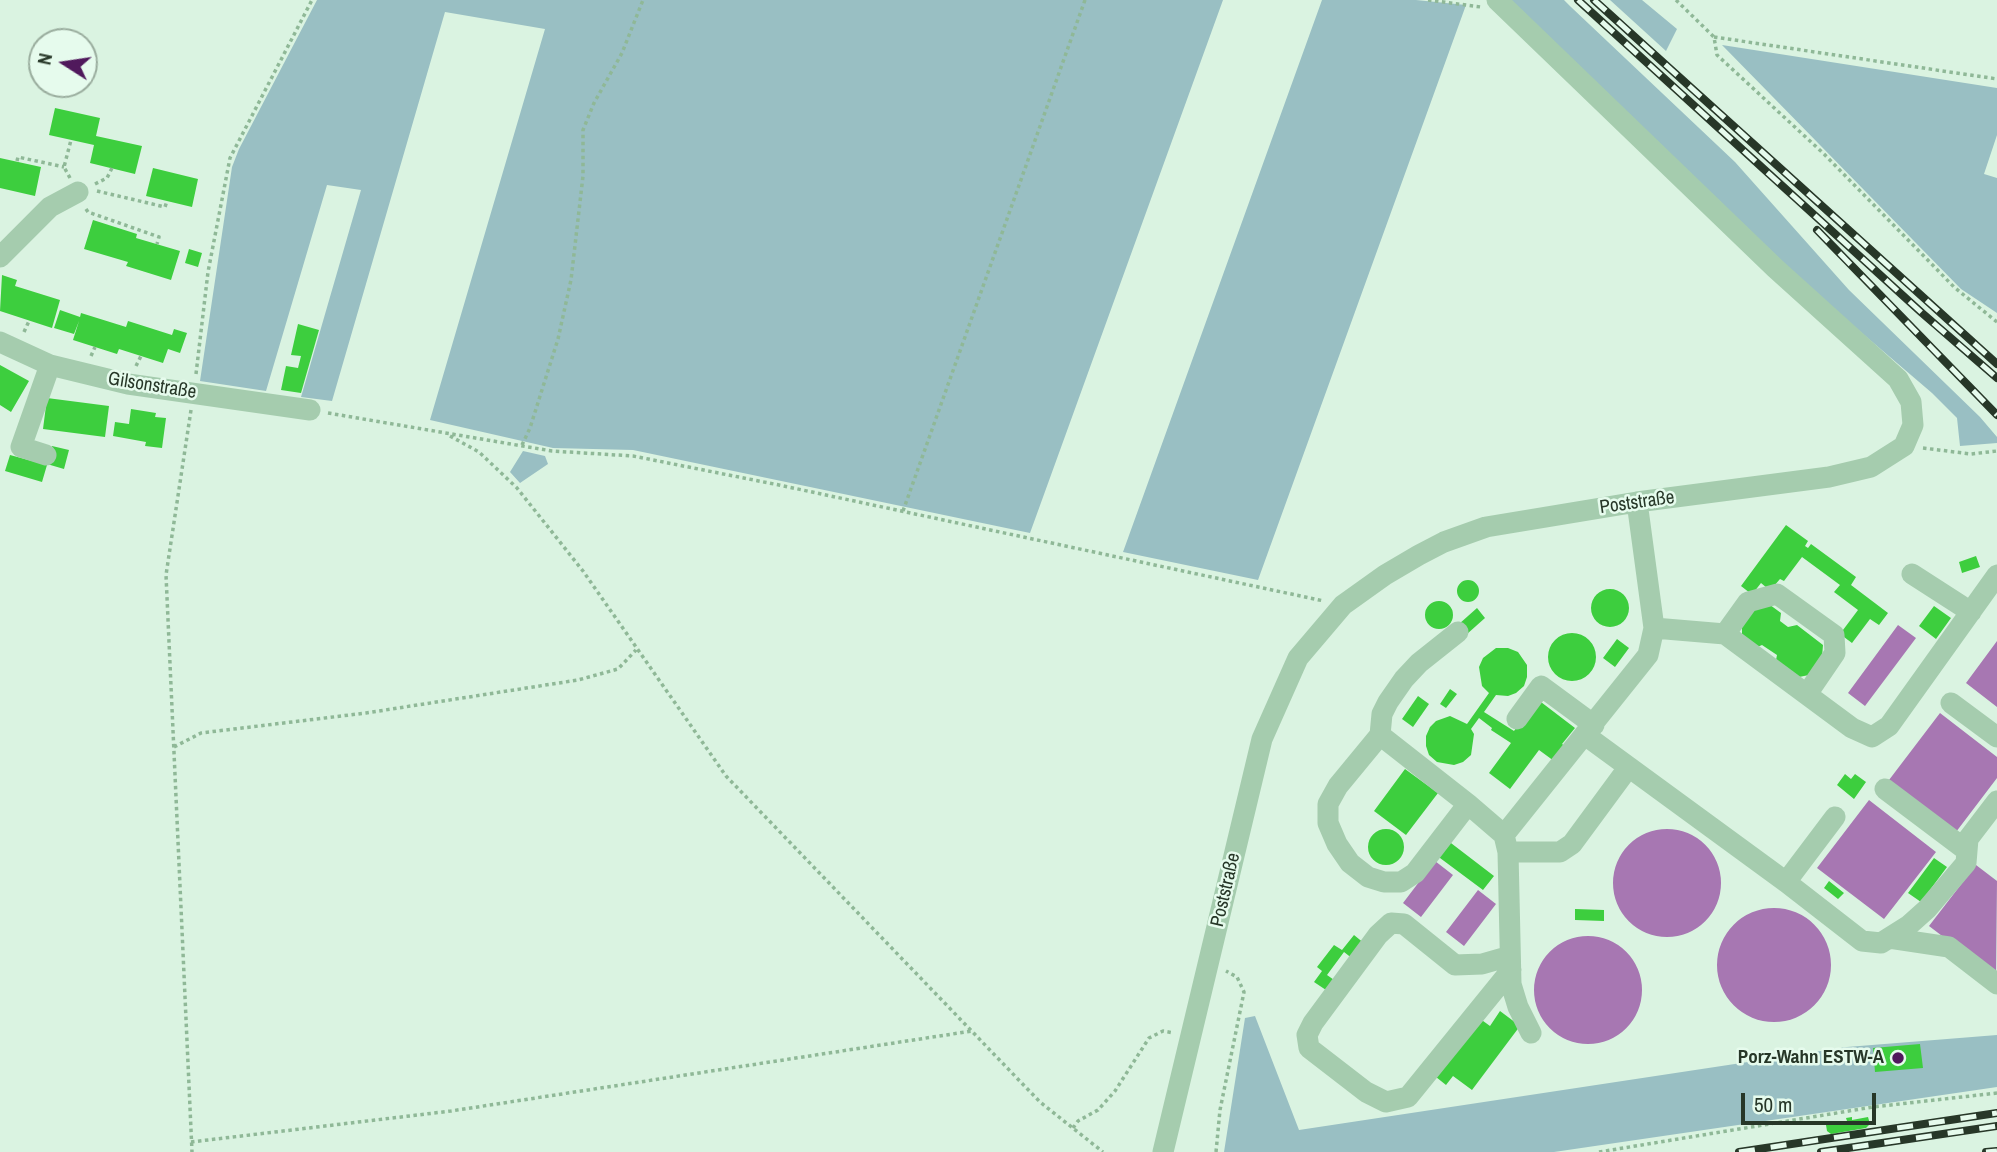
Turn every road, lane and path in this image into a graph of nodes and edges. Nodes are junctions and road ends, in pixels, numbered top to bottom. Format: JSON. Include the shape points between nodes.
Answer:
{"nodes":[{"id":1,"x":312,"y":0,"type":"edge"},
{"id":2,"x":643,"y":0,"type":"edge"},
{"id":3,"x":1085,"y":0,"type":"edge"},
{"id":4,"x":1428,"y":0,"type":"edge"},
{"id":5,"x":1676,"y":0,"type":"edge"},
{"id":6,"x":1498,"y":1,"type":"edge"},
{"id":7,"x":1714,"y":37,"type":"junction"},
{"id":8,"x":1997,"y":79,"type":"edge"},
{"id":9,"x":71,"y":140,"type":"dead end"},
{"id":10,"x":18,"y":161,"type":"dead end"},
{"id":11,"x":64,"y":167,"type":"junction"},
{"id":12,"x":112,"y":169,"type":"dead end"},
{"id":13,"x":78,"y":192,"type":"junction"},
{"id":14,"x":167,"y":201,"type":"dead end"},
{"id":15,"x":157,"y":244,"type":"dead end"},
{"id":16,"x":0,"y":257,"type":"edge"},
{"id":17,"x":1997,"y":322,"type":"edge"},
{"id":18,"x":0,"y":342,"type":"edge"},
{"id":19,"x":50,"y":365,"type":"junction"},
{"id":20,"x":193,"y":394,"type":"junction"},
{"id":21,"x":310,"y":410,"type":"joint"},
{"id":22,"x":445,"y":433,"type":"junction"},
{"id":23,"x":522,"y":446,"type":"junction"},
{"id":24,"x":1904,"y":446,"type":"junction"},
{"id":25,"x":1997,"y":451,"type":"edge"},
{"id":26,"x":46,"y":455,"type":"dead end"},
{"id":27,"x":1637,"y":502,"type":"junction"},
{"id":28,"x":903,"y":511,"type":"junction"},
{"id":29,"x":1912,"y":574,"type":"dead end"},
{"id":30,"x":1997,"y":575,"type":"edge"},
{"id":31,"x":1343,"y":605,"type":"junction"},
{"id":32,"x":1970,"y":612,"type":"junction"},
{"id":33,"x":1654,"y":628,"type":"junction"},
{"id":34,"x":1458,"y":632,"type":"dead end"},
{"id":35,"x":1725,"y":634,"type":"junction"},
{"id":36,"x":636,"y":650,"type":"junction"},
{"id":37,"x":1807,"y":694,"type":"junction"},
{"id":38,"x":1951,"y":704,"type":"dead end"},
{"id":39,"x":1517,"y":719,"type":"dead end"},
{"id":40,"x":1590,"y":730,"type":"junction"},
{"id":41,"x":1380,"y":735,"type":"junction"},
{"id":42,"x":1997,"y":737,"type":"edge"},
{"id":43,"x":174,"y":747,"type":"junction"},
{"id":44,"x":1628,"y":768,"type":"junction"},
{"id":45,"x":1885,"y":789,"type":"dead end"},
{"id":46,"x":1997,"y":801,"type":"edge"},
{"id":47,"x":1468,"y":804,"type":"junction"},
{"id":48,"x":1835,"y":817,"type":"dead end"},
{"id":49,"x":1506,"y":844,"type":"junction"},
{"id":50,"x":1966,"y":850,"type":"junction"},
{"id":51,"x":1786,"y":882,"type":"junction"},
{"id":52,"x":1889,"y":938,"type":"junction"},
{"id":53,"x":1209,"y":961,"type":"junction"},
{"id":54,"x":1511,"y":963,"type":"junction"},
{"id":55,"x":1997,"y":984,"type":"edge"},
{"id":56,"x":972,"y":1031,"type":"junction"},
{"id":57,"x":1531,"y":1033,"type":"dead end"},
{"id":58,"x":1176,"y":1034,"type":"dead end"},
{"id":59,"x":1997,"y":1093,"type":"edge"},
{"id":60,"x":1073,"y":1128,"type":"junction"},
{"id":61,"x":191,"y":1142,"type":"junction"},
{"id":62,"x":192,"y":1152,"type":"edge"},
{"id":63,"x":1103,"y":1152,"type":"edge"},
{"id":64,"x":1163,"y":1152,"type":"edge"},
{"id":65,"x":1216,"y":1152,"type":"edge"},
{"id":66,"x":1599,"y":1152,"type":"edge"}],
"edges":[{"from":1,"to":20,"type":"path","via":[[230,158],[208,272]]},
{"from":2,"to":23,"type":"path","via":[[583,130],[583,176],[571,280],[558,339]]},
{"from":3,"to":28,"type":"path"},
{"from":4,"to":6,"type":"path","via":[[1478,8]]},
{"from":5,"to":7,"type":"path"},
{"from":6,"to":24,"type":"street","via":[[1775,268],[1898,379],[1911,402],[1913,425]]},
{"from":7,"to":8,"type":"path"},
{"from":7,"to":17,"type":"path","via":[[1717,55],[1824,154],[1954,287]]},
{"from":9,"to":11,"type":"path"},
{"from":10,"to":11,"type":"path","via":[[18,157]]},
{"from":11,"to":13,"type":"path"},
{"from":12,"to":13,"type":"path","via":[[107,178]]},
{"from":13,"to":14,"type":"path","via":[[100,191],[165,207]]},
{"from":13,"to":15,"type":"path","via":[[88,212],[159,237]]},
{"from":13,"to":16,"type":"street","via":[[50,207]]},
{"from":18,"to":19,"type":"street","name":"Gilsonstraße"},
{"from":19,"to":20,"type":"street","name":"Gilsonstraße"},
{"from":19,"to":26,"type":"street","via":[[21,447]]},
{"from":20,"to":21,"type":"street","name":"Gilsonstraße"},
{"from":20,"to":43,"type":"path","via":[[166,575]]},
{"from":21,"to":22,"type":"path"},
{"from":22,"to":23,"type":"path"},
{"from":22,"to":36,"type":"path","via":[[479,452],[517,488],[583,571]]},
{"from":23,"to":28,"type":"path","via":[[633,456]]},
{"from":24,"to":25,"type":"path","via":[[1971,454]]},
{"from":24,"to":27,"type":"street","name":"Poststraße","via":[[1871,467],[1829,477]]},
{"from":27,"to":31,"type":"street","name":"Poststraße","via":[[1486,527],[1444,542]]},
{"from":27,"to":33,"type":"street"},
{"from":28,"to":31,"type":"path"},
{"from":29,"to":32,"type":"street"},
{"from":30,"to":32,"type":"street"},
{"from":31,"to":53,"type":"street","name":"Poststraße","via":[[1298,658],[1262,739]]},
{"from":32,"to":37,"type":"street","via":[[1889,726],[1872,737],[1852,728]]},
{"from":33,"to":35,"type":"street"},
{"from":33,"to":40,"type":"street","via":[[1648,655]]},
{"from":34,"to":41,"type":"street","via":[[1404,679],[1382,714]]},
{"from":35,"to":37,"type":"street"},
{"from":35,"to":37,"type":"street","via":[[1748,603],[1777,594],[1834,635],[1835,653]]},
{"from":36,"to":43,"type":"path","via":[[618,669],[578,680],[201,733]]},
{"from":36,"to":56,"type":"path","via":[[726,776]]},
{"from":38,"to":42,"type":"street"},
{"from":39,"to":40,"type":"street","via":[[1541,687]]},
{"from":40,"to":44,"type":"street"},
{"from":40,"to":49,"type":"street"},
{"from":41,"to":47,"type":"street"},
{"from":41,"to":47,"type":"street","via":[[1328,804],[1328,823],[1337,844],[1367,877],[1401,882],[1415,873]]},
{"from":43,"to":61,"type":"path"},
{"from":44,"to":49,"type":"street","via":[[1572,844],[1560,852]]},
{"from":44,"to":51,"type":"street"},
{"from":45,"to":50,"type":"street"},
{"from":46,"to":50,"type":"street","via":[[1968,839]]},
{"from":47,"to":49,"type":"street"},
{"from":48,"to":51,"type":"street"},
{"from":49,"to":54,"type":"street"},
{"from":50,"to":52,"type":"street","via":[[1966,863],[1927,909]]},
{"from":51,"to":52,"type":"street","via":[[1861,941],[1881,943]]},
{"from":52,"to":55,"type":"street","via":[[1949,947]]},
{"from":53,"to":64,"type":"street","name":"Poststraße"},
{"from":53,"to":65,"type":"path","via":[[1237,977],[1244,992]]},
{"from":54,"to":54,"type":"street","via":[[1455,965],[1404,924],[1391,923],[1313,1023],[1307,1035],[1309,1048],[1386,1102],[1408,1097]]},
{"from":54,"to":57,"type":"street","via":[[1511,984]]},
{"from":56,"to":60,"type":"path","via":[[1040,1102]]},
{"from":56,"to":61,"type":"path","via":[[451,1111]]},
{"from":58,"to":60,"type":"path","via":[[1163,1031],[1149,1038],[1115,1091]]},
{"from":59,"to":66,"type":"path","via":[[1872,1107]]},
{"from":60,"to":63,"type":"path"},
{"from":61,"to":62,"type":"path"}]}
